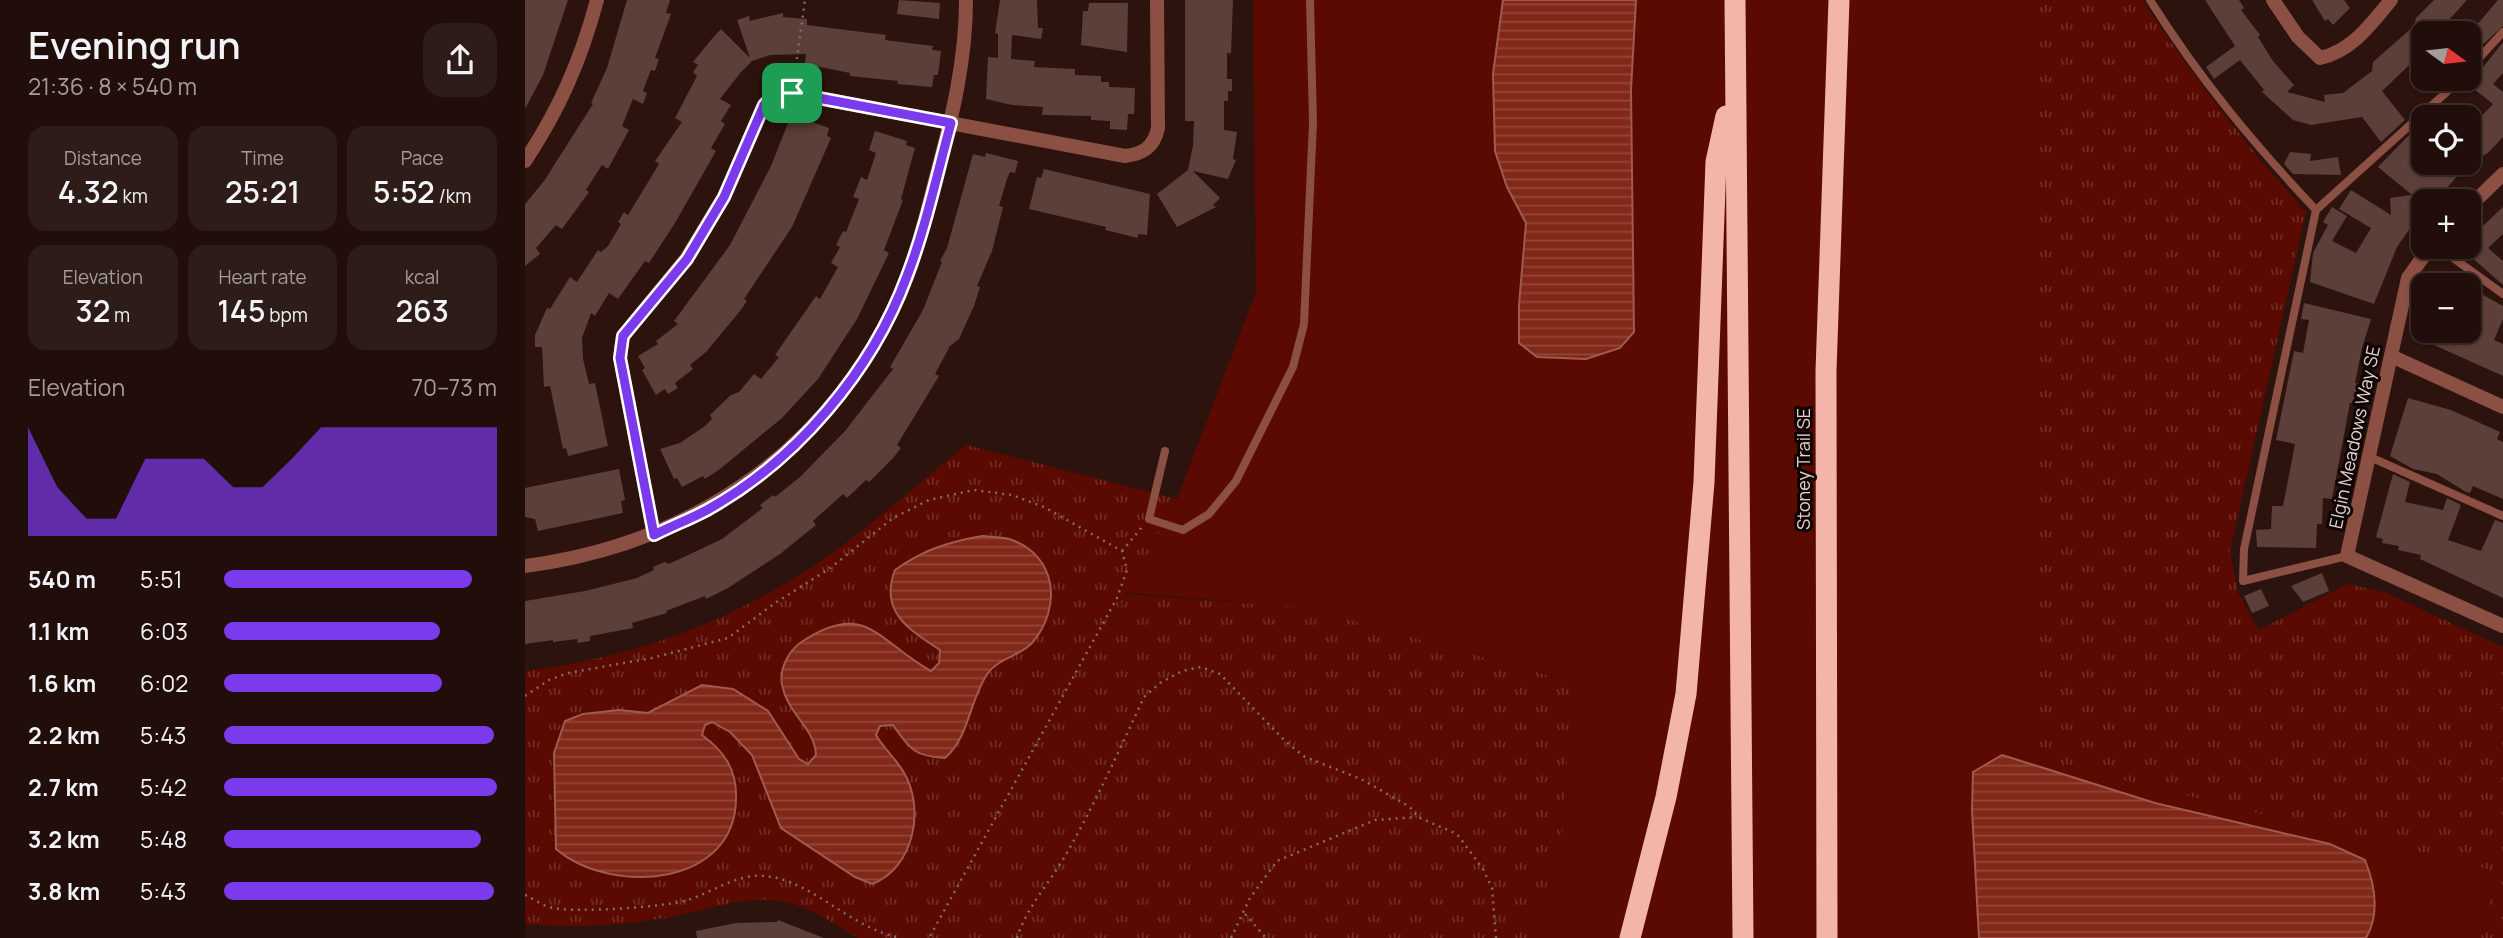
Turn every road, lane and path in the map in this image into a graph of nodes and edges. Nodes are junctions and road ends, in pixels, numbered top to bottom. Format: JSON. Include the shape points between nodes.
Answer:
{"nodes":[{"id":1,"x":597,"y":0,"type":"edge"},
{"id":2,"x":806,"y":0,"type":"edge"},
{"id":3,"x":967,"y":0,"type":"edge"},
{"id":4,"x":1157,"y":0,"type":"edge"},
{"id":5,"x":1310,"y":0,"type":"edge"},
{"id":6,"x":1735,"y":0,"type":"edge"},
{"id":7,"x":1839,"y":0,"type":"edge"},
{"id":8,"x":2150,"y":0,"type":"edge"},
{"id":9,"x":2273,"y":0,"type":"edge"},
{"id":10,"x":2391,"y":0,"type":"edge"},
{"id":11,"x":2503,"y":32,"type":"edge"},
{"id":12,"x":2481,"y":56,"type":"edge"},
{"id":13,"x":1734,"y":79,"type":"junction"},
{"id":14,"x":2448,"y":91,"type":"edge"},
{"id":15,"x":792,"y":93,"type":"junction"},
{"id":16,"x":951,"y":123,"type":"junction"},
{"id":17,"x":525,"y":161,"type":"edge"},
{"id":18,"x":2503,"y":174,"type":"edge"},
{"id":19,"x":2481,"y":195,"type":"edge"},
{"id":20,"x":2316,"y":210,"type":"junction"},
{"id":21,"x":2421,"y":259,"type":"edge"},
{"id":22,"x":2455,"y":259,"type":"edge"},
{"id":23,"x":2503,"y":294,"type":"edge"},
{"id":24,"x":2391,"y":356,"type":"junction"},
{"id":25,"x":2503,"y":407,"type":"edge"},
{"id":26,"x":1164,"y":450,"type":"dead end"},
{"id":27,"x":2370,"y":457,"type":"junction"},
{"id":28,"x":2503,"y":516,"type":"edge"},
{"id":29,"x":1149,"y":519,"type":"junction"},
{"id":30,"x":654,"y":535,"type":"junction"},
{"id":31,"x":1122,"y":551,"type":"junction"},
{"id":32,"x":2347,"y":556,"type":"junction"},
{"id":33,"x":525,"y":566,"type":"edge"},
{"id":34,"x":2503,"y":626,"type":"edge"},
{"id":35,"x":525,"y":696,"type":"edge"},
{"id":36,"x":1418,"y":817,"type":"junction"},
{"id":37,"x":525,"y":895,"type":"edge"},
{"id":38,"x":1245,"y":914,"type":"junction"},
{"id":39,"x":901,"y":938,"type":"edge"},
{"id":40,"x":929,"y":938,"type":"edge"},
{"id":41,"x":1017,"y":938,"type":"edge"},
{"id":42,"x":1231,"y":938,"type":"edge"},
{"id":43,"x":1266,"y":938,"type":"edge"},
{"id":44,"x":1496,"y":938,"type":"edge"},
{"id":45,"x":1630,"y":938,"type":"edge"},
{"id":46,"x":1744,"y":938,"type":"edge"},
{"id":47,"x":1828,"y":938,"type":"edge"}],
"edges":[{"from":1,"to":17,"type":"street","via":[[571,82],[553,120]]},
{"from":2,"to":15,"type":"path"},
{"from":3,"to":16,"type":"street"},
{"from":4,"to":16,"type":"street","via":[[1158,128],[1144,151],[1125,156]]},
{"from":5,"to":29,"type":"lane","via":[[1311,163],[1304,324],[1293,367],[1236,481],[1209,514],[1183,530]]},
{"from":6,"to":13,"type":"highway"},
{"from":7,"to":47,"type":"highway","name":"Stoney Trail SE","via":[[1826,371]]},
{"from":8,"to":20,"type":"lane","via":[[2244,132]]},
{"from":9,"to":10,"type":"street","via":[[2298,37],[2320,58],[2346,48]]},
{"from":11,"to":12,"type":"lane"},
{"from":13,"to":45,"type":"highway","via":[[1716,162],[1704,482],[1686,694]]},
{"from":13,"to":46,"type":"highway"},
{"from":14,"to":20,"type":"lane"},
{"from":15,"to":16,"type":"street"},
{"from":15,"to":30,"type":"street","via":[[772,97],[764,105],[724,197],[687,259],[620,344]]},
{"from":16,"to":30,"type":"street","via":[[908,275],[883,329],[852,378],[773,463],[708,509]]},
{"from":18,"to":19,"type":"street"},
{"from":20,"to":32,"type":"lane","via":[[2244,549],[2243,581]]},
{"from":21,"to":24,"type":"street","name":"Elgin Meadows Way SE","via":[[2408,278]]},
{"from":22,"to":23,"type":"lane"},
{"from":24,"to":25,"type":"street"},
{"from":24,"to":27,"type":"street","name":"Elgin Meadows Way SE"},
{"from":26,"to":29,"type":"lane"},
{"from":27,"to":28,"type":"lane"},
{"from":27,"to":32,"type":"street","name":"Elgin Meadows Way SE"},
{"from":29,"to":31,"type":"path"},
{"from":30,"to":33,"type":"street","via":[[572,559]]},
{"from":31,"to":35,"type":"path","via":[[1044,507],[1012,495],[974,490],[929,500],[893,518],[829,569],[728,638],[568,673]]},
{"from":31,"to":40,"type":"path","via":[[1127,570],[1117,598]]},
{"from":32,"to":34,"type":"street","name":"Elgin Meadows Way SE"},
{"from":36,"to":38,"type":"path","via":[[1375,820],[1277,861],[1250,898]]},
{"from":36,"to":41,"type":"path","via":[[1383,790],[1305,757],[1220,674],[1201,667],[1182,671],[1145,697],[1069,848],[1023,920]]},
{"from":36,"to":44,"type":"path","via":[[1457,834],[1483,869],[1492,888]]},
{"from":37,"to":39,"type":"path","via":[[551,908],[574,911],[685,901],[746,877],[766,876],[809,892],[869,929]]},
{"from":38,"to":42,"type":"path"},
{"from":38,"to":43,"type":"path"}]}
